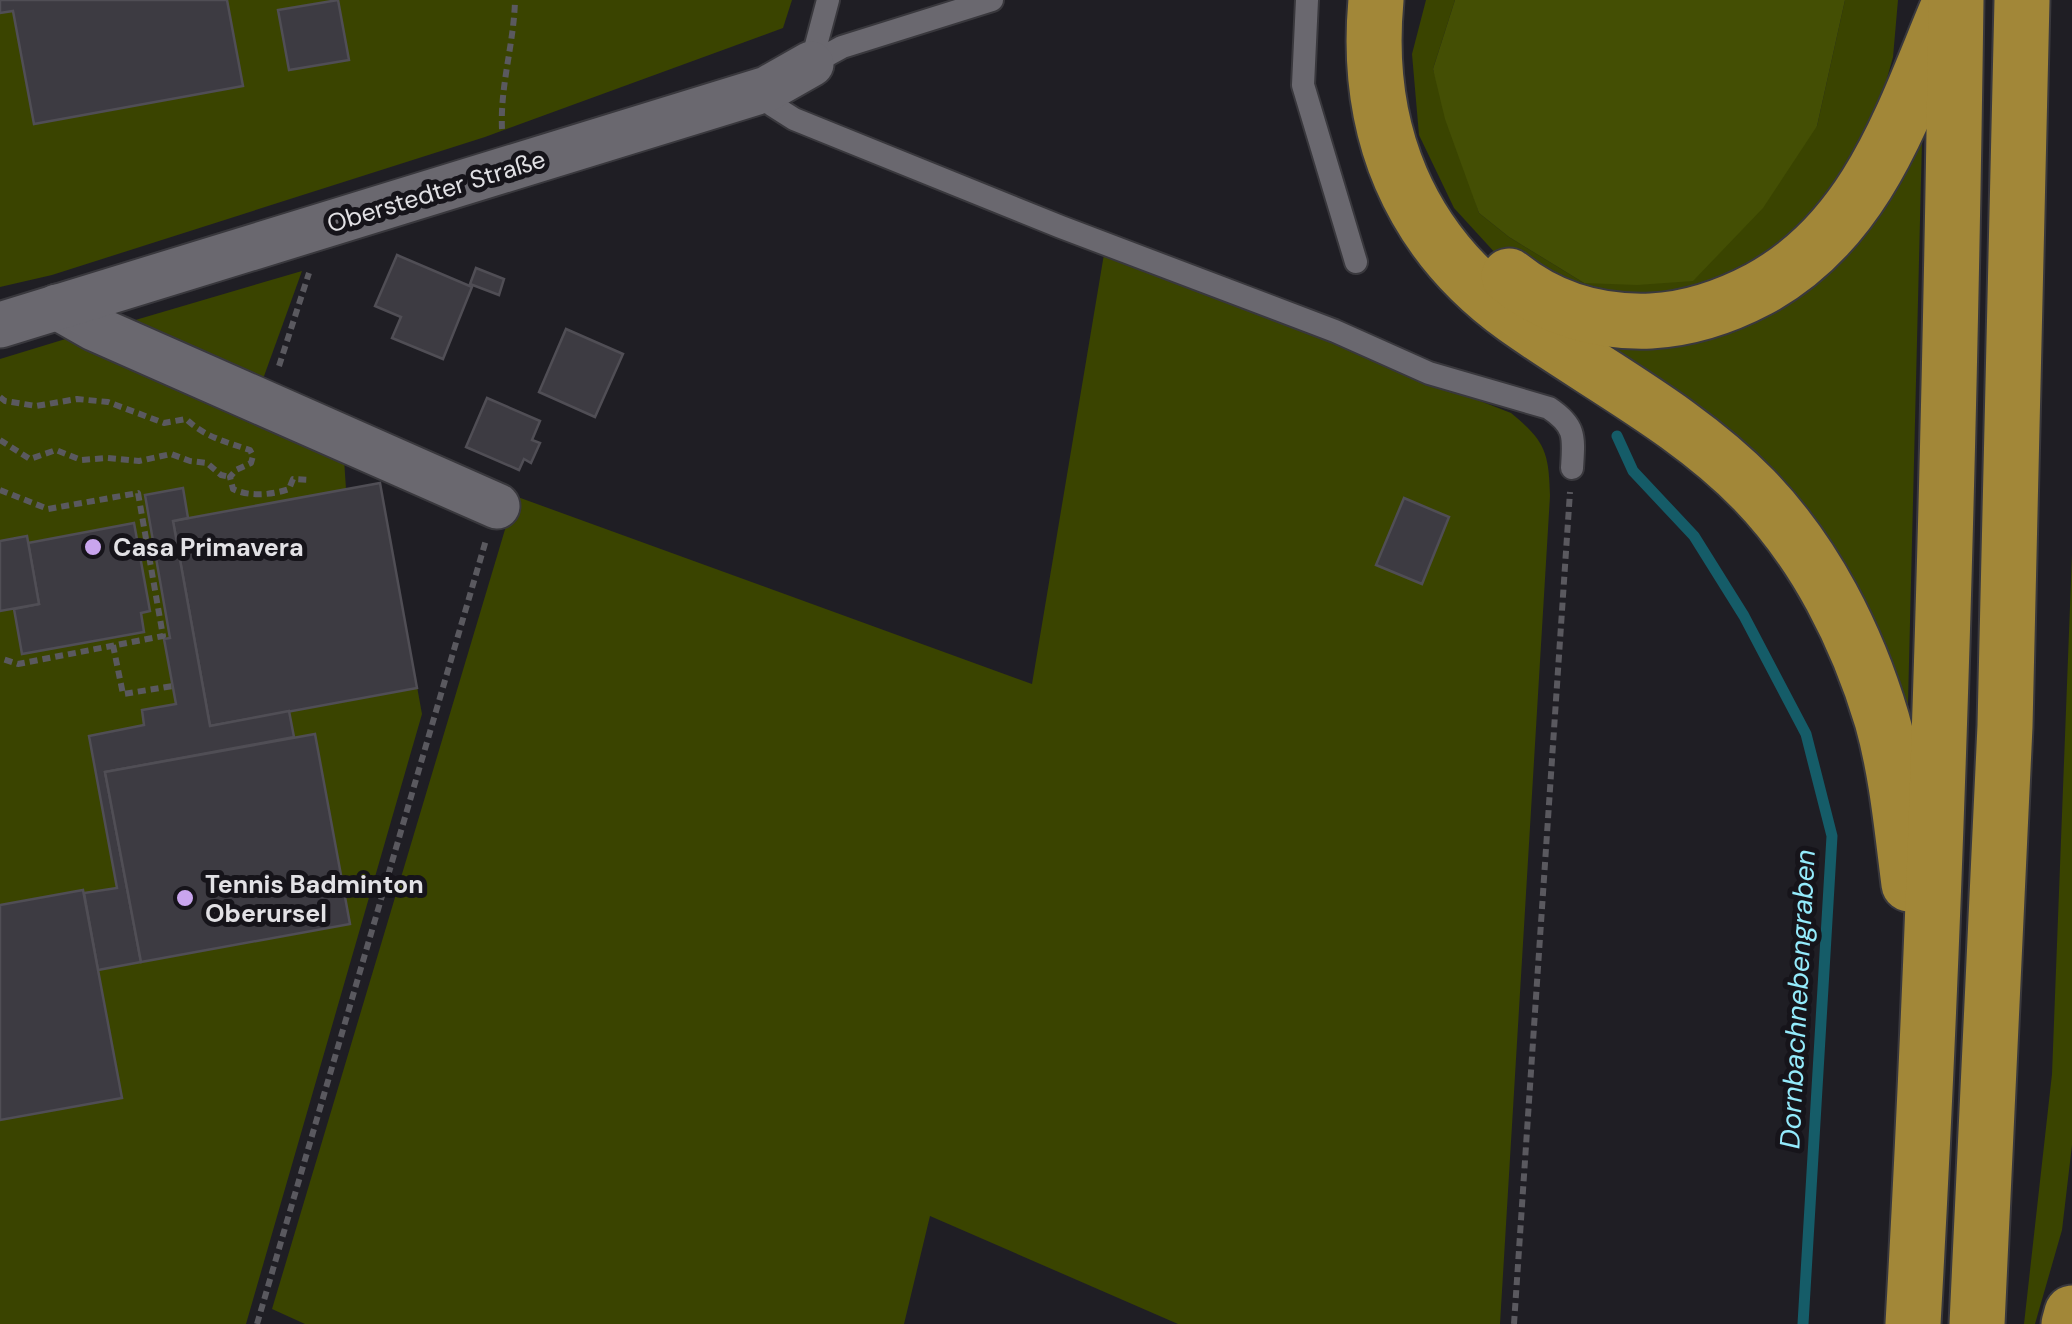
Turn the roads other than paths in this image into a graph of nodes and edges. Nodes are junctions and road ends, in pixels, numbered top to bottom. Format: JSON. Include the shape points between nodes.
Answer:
{"nodes":[{"id":1,"x":828,"y":0,"type":"edge"},
{"id":2,"x":992,"y":0,"type":"edge"},
{"id":3,"x":1307,"y":0,"type":"edge"},
{"id":4,"x":1376,"y":0,"type":"edge"},
{"id":5,"x":1413,"y":0,"type":"edge"},
{"id":6,"x":1954,"y":0,"type":"edge"},
{"id":7,"x":2022,"y":0,"type":"edge"},
{"id":8,"x":811,"y":64,"type":"junction"},
{"id":9,"x":767,"y":89,"type":"junction"},
{"id":10,"x":1356,"y":262,"type":"dead end"},
{"id":11,"x":57,"y":307,"type":"junction"},
{"id":12,"x":0,"y":325,"type":"edge"},
{"id":13,"x":1572,"y":468,"type":"road end"},
{"id":14,"x":497,"y":506,"type":"road end"},
{"id":15,"x":1930,"y":1035,"type":"junction"},
{"id":16,"x":2072,"y":1312,"type":"edge"},
{"id":17,"x":1914,"y":1324,"type":"edge"},
{"id":18,"x":1977,"y":1324,"type":"edge"},
{"id":19,"x":2069,"y":1324,"type":"edge"}],
"edges":[{"from":1,"to":8,"type":"lane"},
{"from":2,"to":8,"type":"lane","via":[[842,47]]},
{"from":3,"to":10,"type":"lane","via":[[1303,84]]},
{"from":4,"to":15,"type":"highway","via":[[1372,41],[1384,134],[1396,172],[1441,244],[1511,314],[1680,426],[1754,491],[1811,562],[1855,642],[1882,720],[1896,791]]},
{"from":5,"to":6,"type":"highway","via":[[1404,41],[1409,125],[1437,196],[1462,231],[1520,286],[1571,310],[1634,322],[1703,314],[1739,300],[1802,262],[1830,236],[1895,135]]},
{"from":6,"to":15,"type":"highway","via":[[1950,462]]},
{"from":7,"to":18,"type":"highway","via":[[2006,726]]},
{"from":8,"to":9,"type":"street","name":"Oberstedter Straße"},
{"from":9,"to":11,"type":"street","name":"Oberstedter Straße"},
{"from":9,"to":13,"type":"lane","via":[[772,105],[794,120],[1429,372],[1549,408],[1566,419],[1574,436]]},
{"from":11,"to":12,"type":"street","name":"Oberstedter Straße"},
{"from":11,"to":14,"type":"street"},
{"from":15,"to":17,"type":"highway"},
{"from":16,"to":19,"type":"highway"}]}
